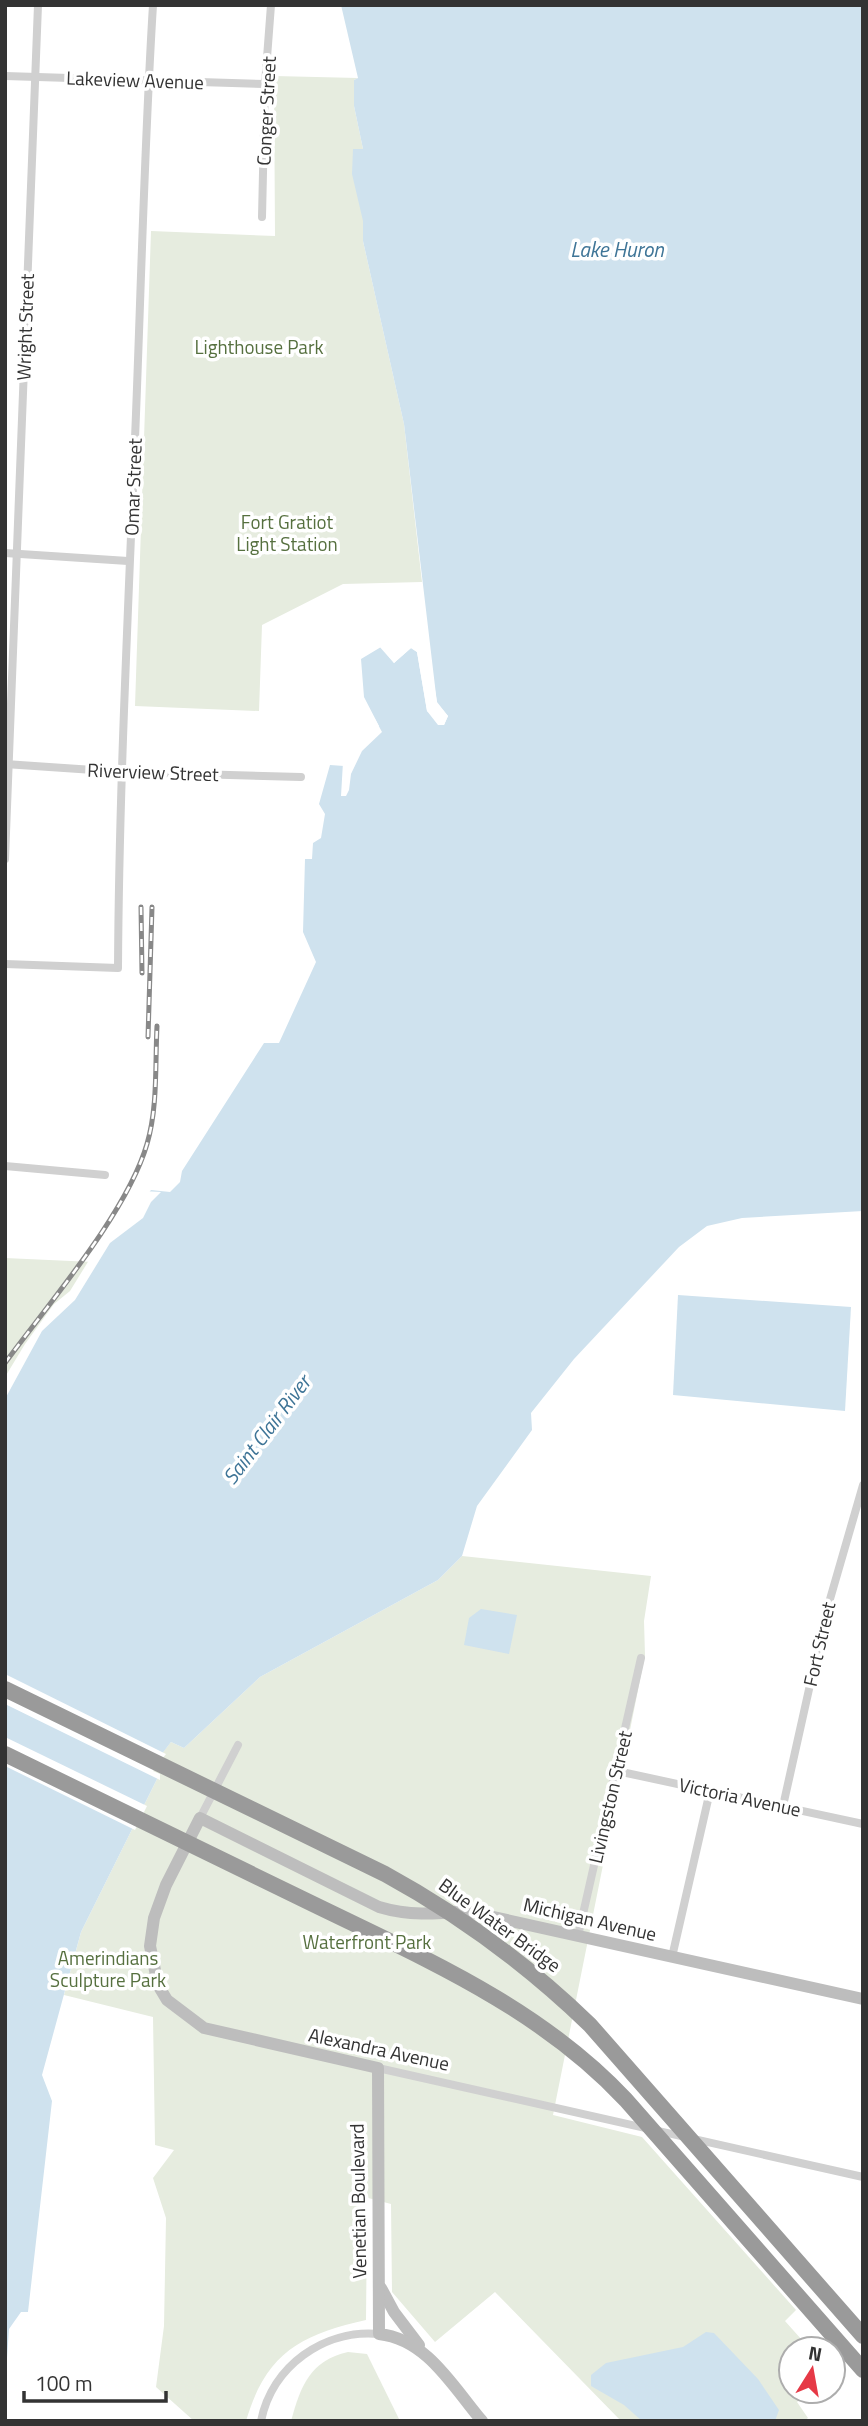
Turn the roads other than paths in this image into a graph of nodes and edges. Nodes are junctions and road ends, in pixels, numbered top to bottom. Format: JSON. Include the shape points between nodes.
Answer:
{"nodes":[{"id":1,"x":38,"y":5,"type":"edge"},
{"id":2,"x":153,"y":5,"type":"edge"},
{"id":3,"x":271,"y":5,"type":"edge"},
{"id":4,"x":5,"y":76,"type":"edge"},
{"id":5,"x":35,"y":76,"type":"junction"},
{"id":6,"x":148,"y":80,"type":"junction"},
{"id":7,"x":265,"y":83,"type":"junction"},
{"id":8,"x":262,"y":217,"type":"dead end"},
{"id":9,"x":5,"y":553,"type":"edge"},
{"id":10,"x":17,"y":553,"type":"junction"},
{"id":11,"x":128,"y":561,"type":"junction"},
{"id":12,"x":8,"y":764,"type":"edge"},
{"id":13,"x":123,"y":772,"type":"junction"},
{"id":14,"x":301,"y":777,"type":"dead end"},
{"id":15,"x":5,"y":859,"type":"edge"},
{"id":16,"x":5,"y":964,"type":"edge"},
{"id":17,"x":5,"y":1166,"type":"edge"},
{"id":18,"x":105,"y":1175,"type":"dead end"},
{"id":19,"x":863,"y":1485,"type":"edge"},
{"id":20,"x":641,"y":1657,"type":"dead end"},
{"id":21,"x":5,"y":1689,"type":"edge"},
{"id":22,"x":238,"y":1745,"type":"dead end"},
{"id":23,"x":5,"y":1754,"type":"edge"},
{"id":24,"x":617,"y":1771,"type":"junction"},
{"id":25,"x":710,"y":1791,"type":"junction"},
{"id":26,"x":783,"y":1806,"type":"junction"},
{"id":27,"x":200,"y":1818,"type":"junction"},
{"id":28,"x":863,"y":1824,"type":"edge"},
{"id":29,"x":578,"y":1936,"type":"junction"},
{"id":30,"x":672,"y":1956,"type":"junction"},
{"id":31,"x":863,"y":1999,"type":"edge"},
{"id":32,"x":378,"y":2068,"type":"junction"},
{"id":33,"x":863,"y":2177,"type":"edge"},
{"id":34,"x":379,"y":2284,"type":"junction"},
{"id":35,"x":379,"y":2333,"type":"junction"},
{"id":36,"x":863,"y":2336,"type":"edge"},
{"id":37,"x":424,"y":2352,"type":"junction"},
{"id":38,"x":863,"y":2370,"type":"edge"},
{"id":39,"x":261,"y":2421,"type":"edge"},
{"id":40,"x":482,"y":2421,"type":"edge"}],
"edges":[{"from":1,"to":5,"type":"street","name":"Wright Street"},
{"from":2,"to":6,"type":"street","name":"Omar Street"},
{"from":3,"to":7,"type":"street","name":"Conger Street"},
{"from":4,"to":5,"type":"street","name":"Lakeview Avenue"},
{"from":5,"to":6,"type":"street","name":"Lakeview Avenue"},
{"from":5,"to":10,"type":"street","name":"Wright Street"},
{"from":6,"to":7,"type":"street","name":"Lakeview Avenue"},
{"from":6,"to":11,"type":"street","name":"Omar Street"},
{"from":7,"to":8,"type":"street","name":"Conger Street"},
{"from":9,"to":10,"type":"street"},
{"from":10,"to":11,"type":"street"},
{"from":10,"to":12,"type":"street","name":"Wright Street"},
{"from":11,"to":13,"type":"street","name":"Omar Street"},
{"from":12,"to":13,"type":"street","name":"Riverview Street"},
{"from":12,"to":15,"type":"street","name":"Wright Street"},
{"from":13,"to":14,"type":"street","name":"Riverview Street"},
{"from":13,"to":16,"type":"street","name":"Omar Street","via":[[118,968]]},
{"from":17,"to":18,"type":"street"},
{"from":19,"to":26,"type":"street","name":"Fort Street","via":[[826,1612]]},
{"from":20,"to":24,"type":"street","name":"Livingston Street"},
{"from":21,"to":36,"type":"highway","name":"Blue Water Bridge","bridge":true,"via":[[385,1874],[489,1940],[543,1981],[599,2035]]},
{"from":22,"to":27,"type":"street","name":"Alexandra Avenue"},
{"from":23,"to":38,"type":"highway","bridge":true,"via":[[370,1932],[531,2018],[594,2067],[626,2100]]},
{"from":24,"to":25,"type":"street","name":"Victoria Avenue"},
{"from":24,"to":29,"type":"street","name":"Livingston Street"},
{"from":25,"to":26,"type":"street","name":"Victoria Avenue"},
{"from":25,"to":30,"type":"street"},
{"from":26,"to":28,"type":"street","name":"Victoria Avenue"},
{"from":27,"to":29,"type":"street","name":"Michigan Avenue","via":[[379,1907],[413,1915],[466,1911]]},
{"from":27,"to":32,"type":"street","name":"Alexandra Avenue","via":[[154,1918],[150,1947],[158,1985],[167,2000],[204,2028]]},
{"from":29,"to":30,"type":"street","name":"Michigan Avenue"},
{"from":30,"to":31,"type":"street","name":"Michigan Avenue"},
{"from":32,"to":33,"type":"street","name":"Alexandra Avenue"},
{"from":32,"to":34,"type":"street","name":"Venetian Boulevard"},
{"from":34,"to":35,"type":"street","name":"Venetian Boulevard"},
{"from":34,"to":37,"type":"street"},
{"from":35,"to":37,"type":"street","via":[[405,2340]]},
{"from":35,"to":39,"type":"street","via":[[337,2338],[304,2354],[276,2384]]},
{"from":37,"to":40,"type":"street"}]}
